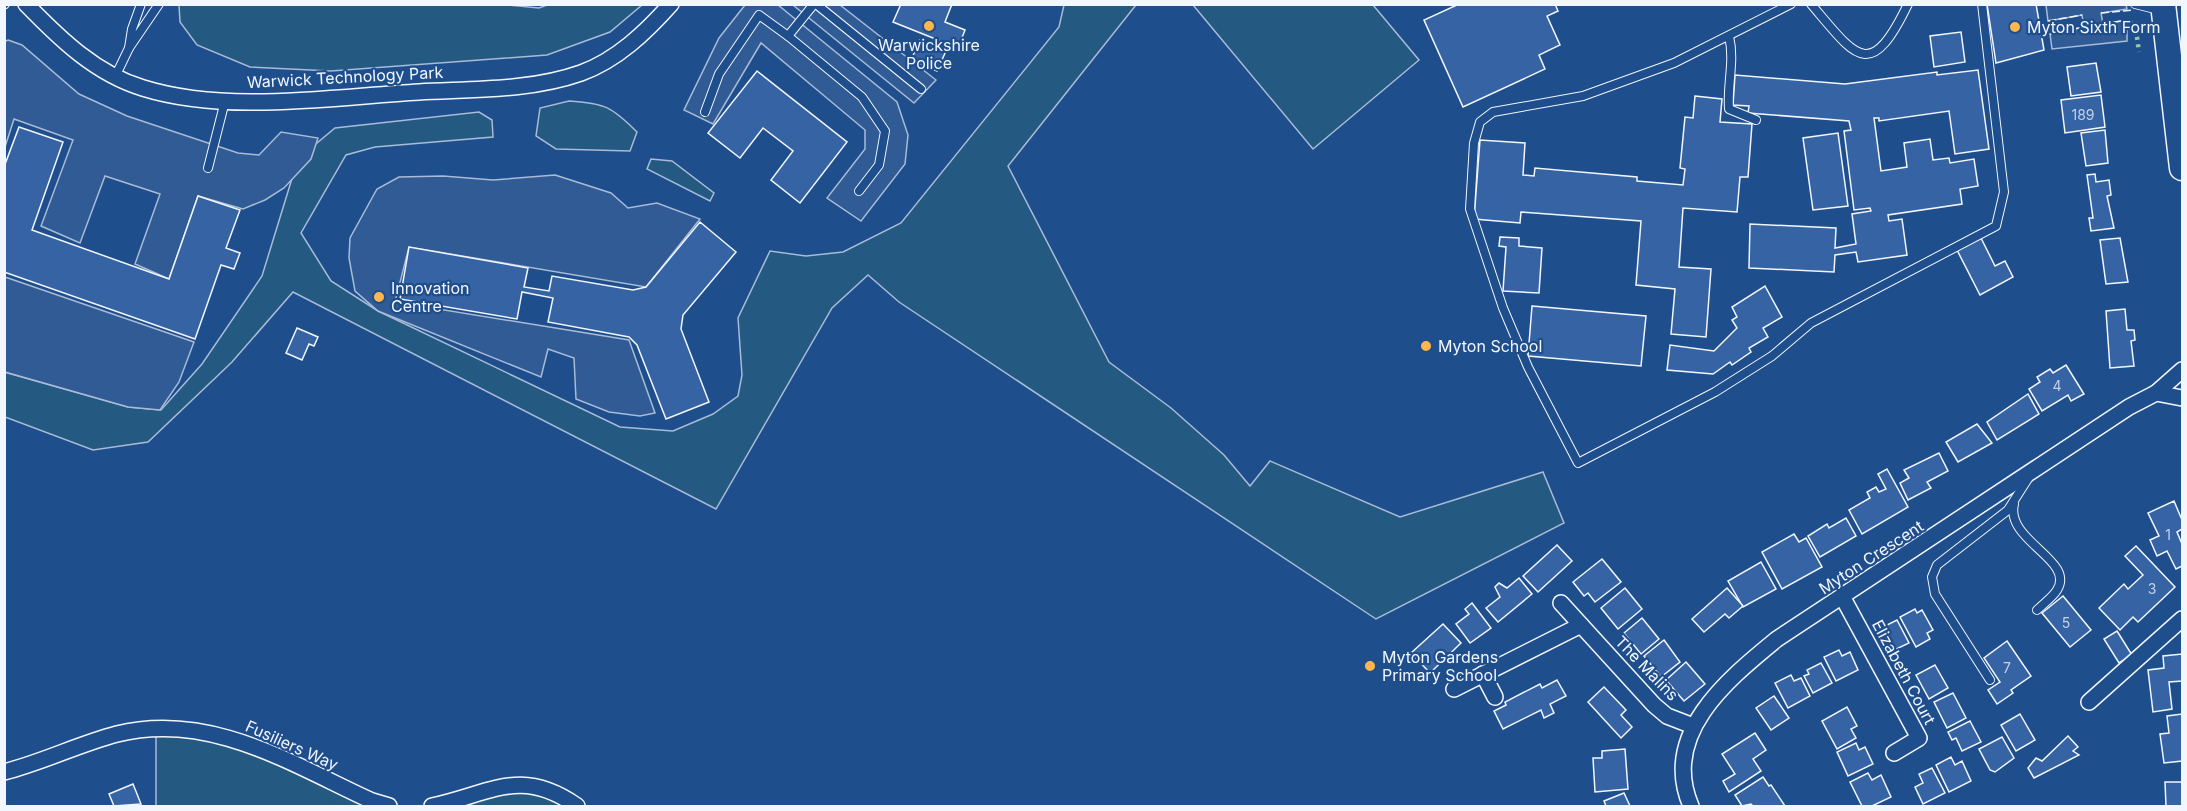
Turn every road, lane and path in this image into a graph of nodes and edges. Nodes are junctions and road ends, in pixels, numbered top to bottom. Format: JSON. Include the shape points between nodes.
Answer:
{"nodes":[{"id":1,"x":26,"y":4,"type":"edge"},
{"id":2,"x":141,"y":4,"type":"edge"},
{"id":3,"x":159,"y":4,"type":"edge"},
{"id":4,"x":671,"y":4,"type":"edge"},
{"id":5,"x":815,"y":4,"type":"edge"},
{"id":6,"x":1791,"y":4,"type":"edge"},
{"id":7,"x":1811,"y":4,"type":"edge"},
{"id":8,"x":1908,"y":4,"type":"edge"},
{"id":9,"x":1982,"y":4,"type":"edge"},
{"id":10,"x":2134,"y":4,"type":"edge"},
{"id":11,"x":2163,"y":7,"type":"edge"},
{"id":12,"x":788,"y":36,"type":"junction"},
{"id":13,"x":1729,"y":36,"type":"junction"},
{"id":14,"x":129,"y":48,"type":"junction"},
{"id":15,"x":114,"y":77,"type":"junction"},
{"id":16,"x":921,"y":88,"type":"dead end"},
{"id":17,"x":225,"y":102,"type":"junction"},
{"id":18,"x":705,"y":112,"type":"dead end"},
{"id":19,"x":1756,"y":120,"type":"dead end"},
{"id":20,"x":208,"y":168,"type":"dead end"},
{"id":21,"x":2182,"y":168,"type":"edge"},
{"id":22,"x":859,"y":191,"type":"dead end"},
{"id":23,"x":2182,"y":370,"type":"edge"},
{"id":24,"x":2156,"y":393,"type":"junction"},
{"id":25,"x":2182,"y":398,"type":"edge"},
{"id":26,"x":2032,"y":472,"type":"junction"},
{"id":27,"x":2014,"y":504,"type":"junction"},
{"id":28,"x":1843,"y":598,"type":"junction"},
{"id":29,"x":1561,"y":603,"type":"dead end"},
{"id":30,"x":2037,"y":610,"type":"dead end"},
{"id":31,"x":2182,"y":619,"type":"edge"},
{"id":32,"x":1581,"y":625,"type":"junction"},
{"id":33,"x":1483,"y":674,"type":"junction"},
{"id":34,"x":1990,"y":680,"type":"dead end"},
{"id":35,"x":1454,"y":689,"type":"dead end"},
{"id":36,"x":1495,"y":697,"type":"dead end"},
{"id":37,"x":2089,"y":702,"type":"dead end"},
{"id":38,"x":1693,"y":726,"type":"junction"},
{"id":39,"x":1894,"y":753,"type":"dead end"},
{"id":40,"x":4,"y":772,"type":"edge"},
{"id":41,"x":389,"y":807,"type":"edge"},
{"id":42,"x":432,"y":807,"type":"edge"},
{"id":43,"x":578,"y":807,"type":"edge"},
{"id":44,"x":1691,"y":807,"type":"edge"}],
"edges":[{"from":1,"to":15,"type":"street","name":"Warwick Technology Park","via":[[60,39]]},
{"from":2,"to":14,"type":"lane"},
{"from":3,"to":14,"type":"lane"},
{"from":4,"to":17,"type":"street","name":"Warwick Technology Park","via":[[627,46],[602,63],[562,78],[514,86]]},
{"from":5,"to":12,"type":"lane"},
{"from":5,"to":16,"type":"lane"},
{"from":6,"to":13,"type":"lane"},
{"from":7,"to":8,"type":"lane","via":[[1846,45],[1858,52],[1871,53],[1882,49]]},
{"from":9,"to":13,"type":"lane","via":[[2004,192],[1996,226],[1811,323],[1772,356],[1715,392],[1578,463],[1528,367],[1474,222],[1471,197],[1478,129],[1484,117],[1493,112],[1583,96],[1674,63]]},
{"from":10,"to":11,"type":"lane","via":[[2147,9]]},
{"from":11,"to":21,"type":"main road"},
{"from":12,"to":18,"type":"lane","via":[[759,15],[719,74]]},
{"from":12,"to":22,"type":"lane","via":[[862,97],[885,131],[879,165]]},
{"from":13,"to":19,"type":"lane","via":[[1733,54],[1729,109]]},
{"from":14,"to":15,"type":"lane"},
{"from":15,"to":17,"type":"street","name":"Warwick Technology Park","via":[[163,94]]},
{"from":17,"to":20,"type":"lane"},
{"from":23,"to":24,"type":"street","name":"Myton Crescent"},
{"from":24,"to":25,"type":"street"},
{"from":24,"to":26,"type":"street","name":"Myton Crescent"},
{"from":26,"to":27,"type":"lane"},
{"from":26,"to":28,"type":"street","name":"Myton Crescent"},
{"from":27,"to":30,"type":"lane","via":[[2016,524],[2029,542],[2057,567],[2061,580],[2057,590]]},
{"from":27,"to":34,"type":"lane","via":[[1932,573],[1935,594]]},
{"from":28,"to":38,"type":"street","name":"Myton Crescent","via":[[1762,651],[1719,691]]},
{"from":28,"to":39,"type":"street","name":"Elizabeth Court","via":[[1919,738]]},
{"from":29,"to":32,"type":"street","name":"The Malins"},
{"from":31,"to":37,"type":"street"},
{"from":32,"to":33,"type":"street"},
{"from":32,"to":38,"type":"street","name":"The Malins","via":[[1654,705],[1668,716]]},
{"from":33,"to":35,"type":"street"},
{"from":33,"to":36,"type":"street"},
{"from":38,"to":44,"type":"street","name":"Myton Crescent","via":[[1683,776]]},
{"from":40,"to":41,"type":"street","name":"Fusiliers Way","via":[[117,734],[150,729],[190,730],[223,735],[255,746]]},
{"from":42,"to":43,"type":"street","via":[[489,788],[513,785],[548,790]]}]}
